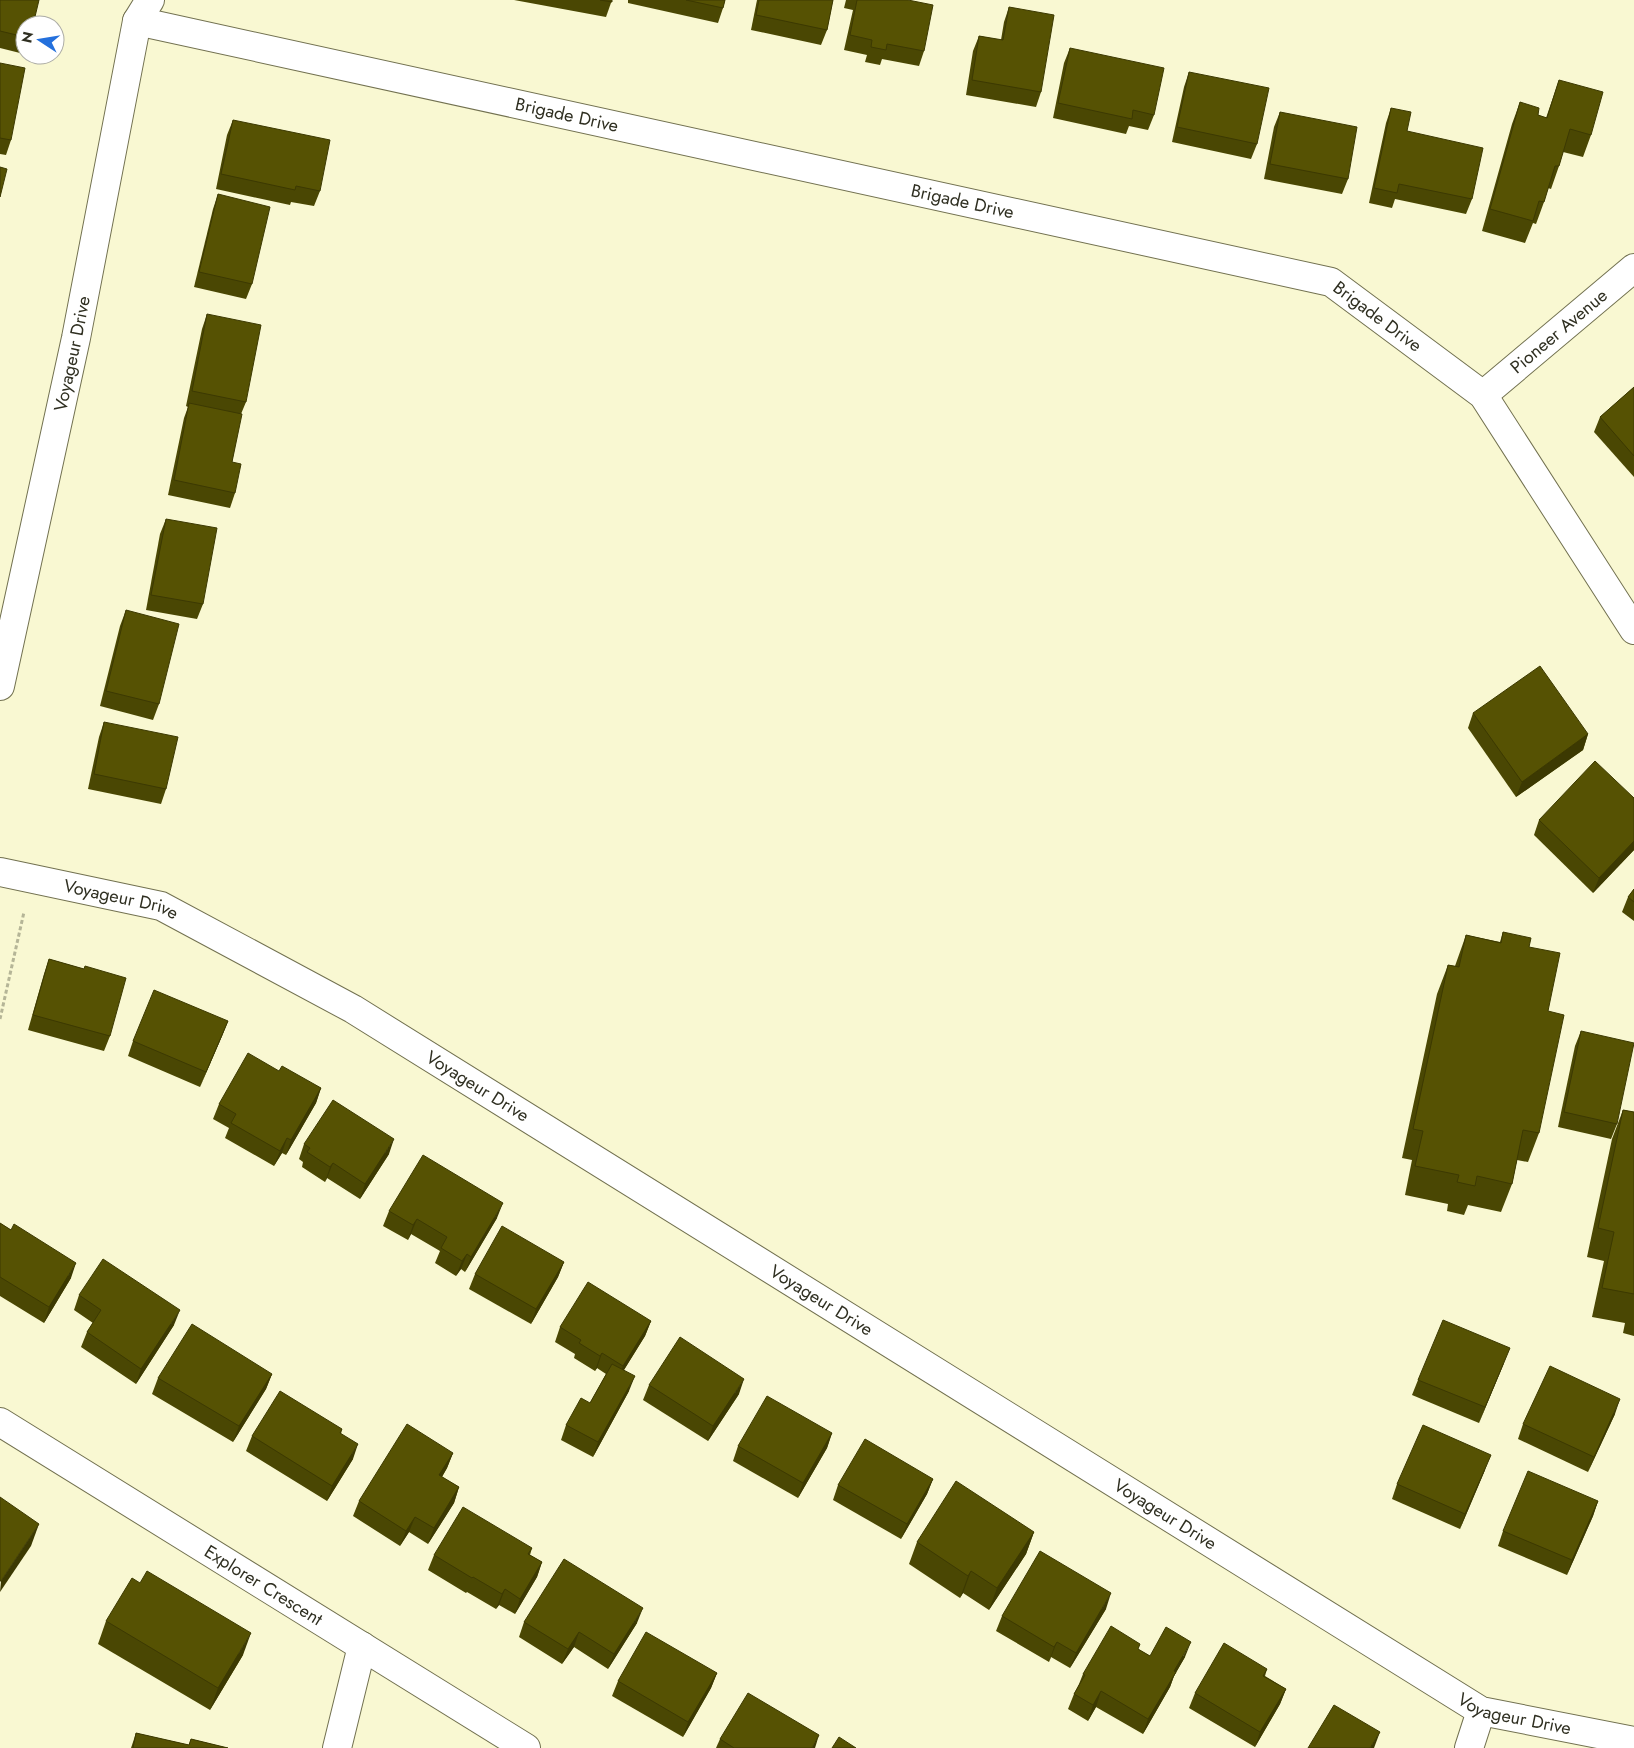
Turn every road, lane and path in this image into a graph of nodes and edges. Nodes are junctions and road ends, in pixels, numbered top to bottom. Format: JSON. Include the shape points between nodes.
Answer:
{"nodes":[{"id":1,"x":144,"y":10,"type":"edge"},
{"id":2,"x":1634,"y":268,"type":"edge"},
{"id":3,"x":1482,"y":395,"type":"junction"},
{"id":4,"x":1634,"y":630,"type":"edge"},
{"id":5,"x":0,"y":686,"type":"edge"},
{"id":6,"x":0,"y":872,"type":"edge"},
{"id":7,"x":32,"y":878,"type":"junction"},
{"id":8,"x":0,"y":1019,"type":"edge"},
{"id":9,"x":0,"y":1422,"type":"edge"},
{"id":10,"x":362,"y":1646,"type":"junction"},
{"id":11,"x":1481,"y":1711,"type":"junction"},
{"id":12,"x":1634,"y":1741,"type":"edge"},
{"id":13,"x":337,"y":1748,"type":"edge"},
{"id":14,"x":526,"y":1748,"type":"edge"},
{"id":15,"x":1469,"y":1748,"type":"edge"}],
"edges":[{"from":1,"to":3,"type":"street","name":"Brigade Drive","via":[[1331,282]]},
{"from":1,"to":5,"type":"street","name":"Voyageur Drive"},
{"from":2,"to":3,"type":"street","name":"Pioneer Avenue"},
{"from":3,"to":4,"type":"street","name":"Brigade Drive"},
{"from":6,"to":7,"type":"street","name":"Voyageur Drive"},
{"from":7,"to":8,"type":"path"},
{"from":7,"to":11,"type":"street","name":"Voyageur Drive","via":[[161,906],[353,1009]]},
{"from":9,"to":10,"type":"street","name":"Explorer Crescent"},
{"from":10,"to":13,"type":"street"},
{"from":10,"to":14,"type":"street","name":"Explorer Crescent"},
{"from":11,"to":12,"type":"street","name":"Voyageur Drive"},
{"from":11,"to":15,"type":"street"}]}
